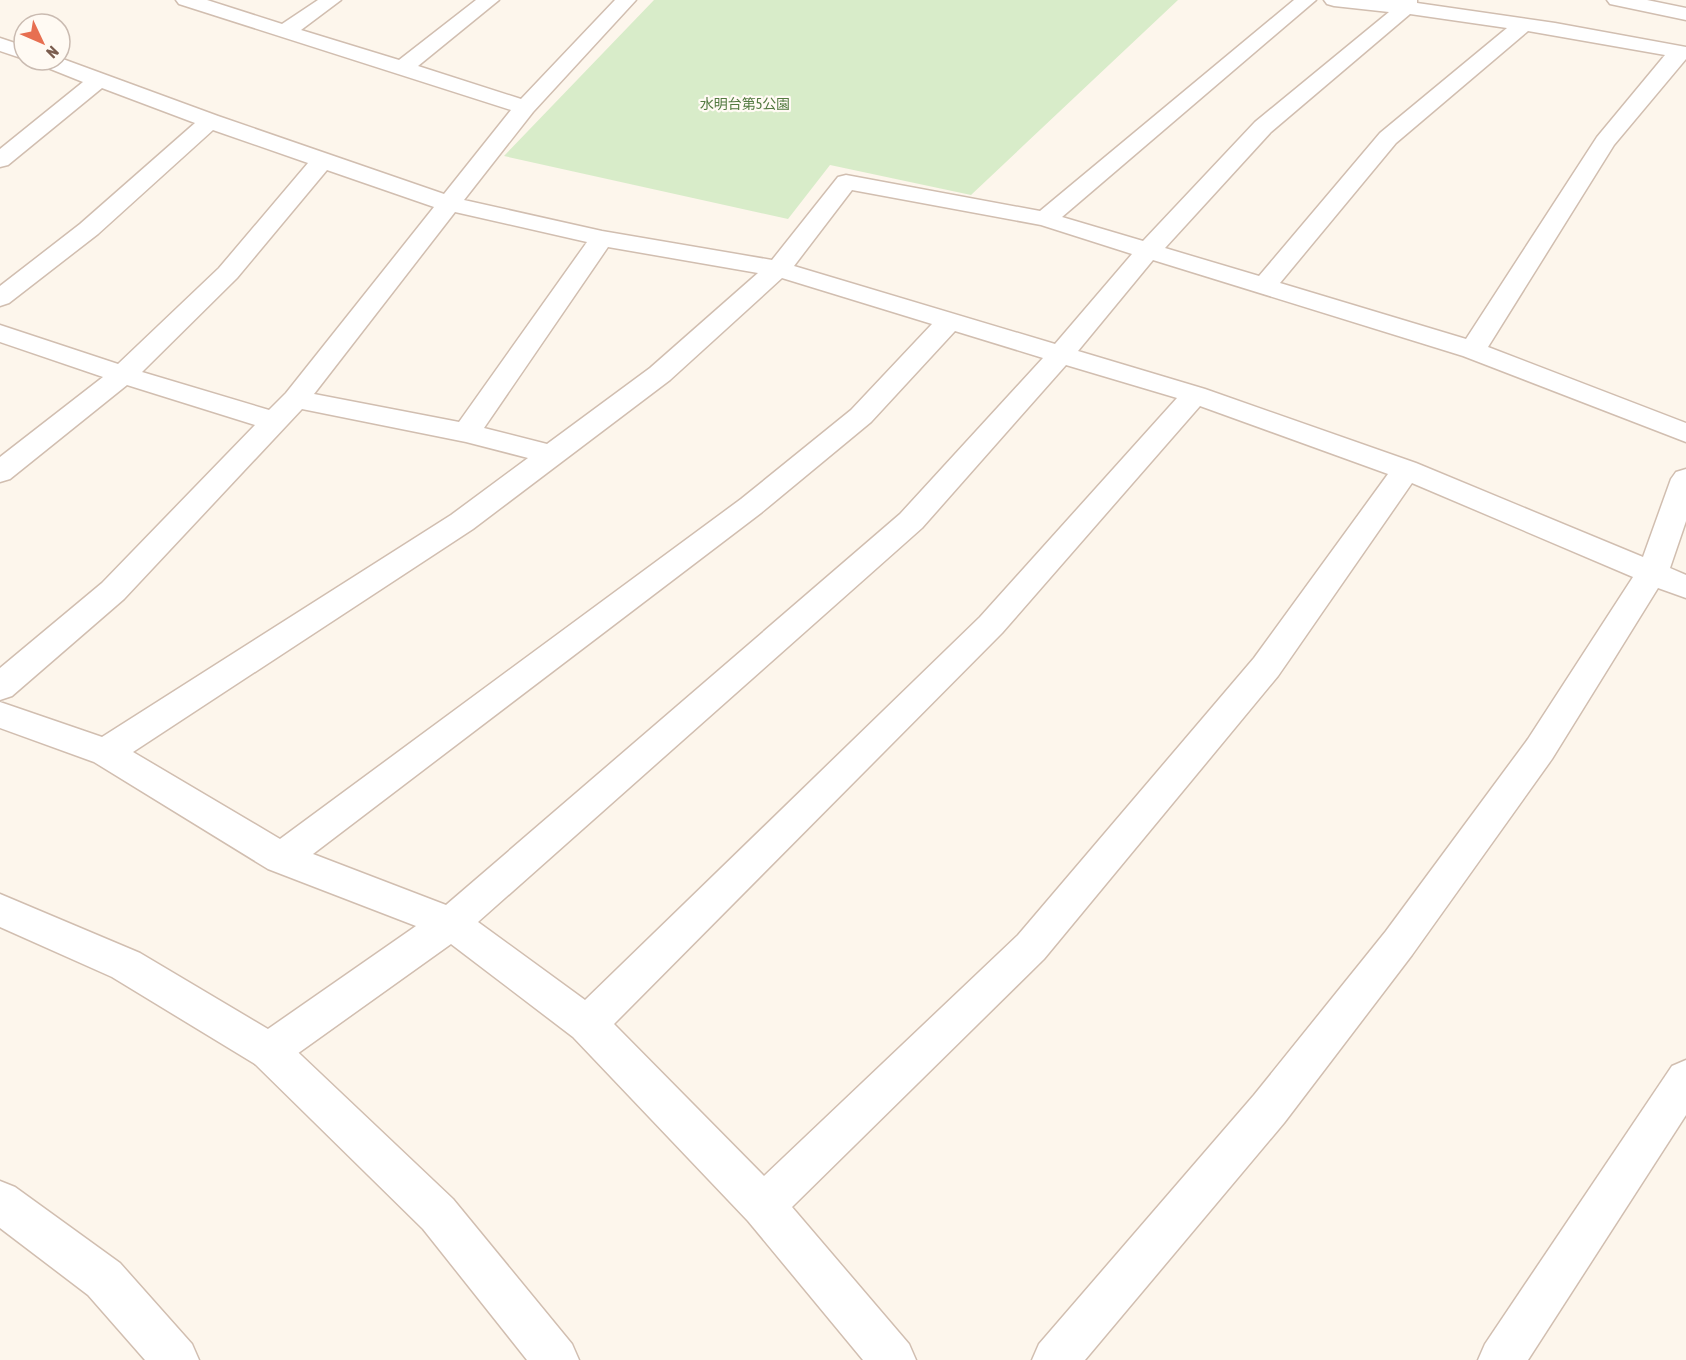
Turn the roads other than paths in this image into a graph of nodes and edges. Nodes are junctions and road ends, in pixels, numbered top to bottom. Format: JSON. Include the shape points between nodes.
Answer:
{"nodes":[{"id":1,"x":186,"y":0,"type":"edge"},
{"id":2,"x":331,"y":0,"type":"edge"},
{"id":3,"x":489,"y":0,"type":"edge"},
{"id":4,"x":626,"y":0,"type":"edge"},
{"id":5,"x":1306,"y":0,"type":"edge"},
{"id":6,"x":1334,"y":0,"type":"edge"},
{"id":7,"x":1617,"y":0,"type":"edge"},
{"id":8,"x":1407,"y":3,"type":"edge"},
{"id":9,"x":1686,"y":14,"type":"edge"},
{"id":10,"x":1523,"y":24,"type":"junction"},
{"id":11,"x":285,"y":31,"type":"junction"},
{"id":12,"x":1682,"y":53,"type":"edge"},
{"id":13,"x":72,"y":69,"type":"edge"},
{"id":14,"x":401,"y":69,"type":"junction"},
{"id":15,"x":100,"y":79,"type":"junction"},
{"id":16,"x":525,"y":107,"type":"junction"},
{"id":17,"x":210,"y":121,"type":"junction"},
{"id":18,"x":324,"y":159,"type":"junction"},
{"id":19,"x":0,"y":160,"type":"edge"},
{"id":20,"x":448,"y":204,"type":"junction"},
{"id":21,"x":1045,"y":219,"type":"junction"},
{"id":22,"x":602,"y":238,"type":"junction"},
{"id":23,"x":1148,"y":251,"type":"junction"},
{"id":24,"x":778,"y":269,"type":"junction"},
{"id":25,"x":1265,"y":285,"type":"junction"},
{"id":26,"x":0,"y":298,"type":"edge"},
{"id":27,"x":949,"y":322,"type":"junction"},
{"id":28,"x":0,"y":333,"type":"edge"},
{"id":29,"x":1472,"y":350,"type":"junction"},
{"id":30,"x":1062,"y":353,"type":"junction"},
{"id":31,"x":123,"y":375,"type":"junction"},
{"id":32,"x":1194,"y":395,"type":"junction"},
{"id":33,"x":296,"y":399,"type":"junction"},
{"id":34,"x":274,"y":421,"type":"junction"},
{"id":35,"x":1686,"y":433,"type":"edge"},
{"id":36,"x":466,"y":434,"type":"junction"},
{"id":37,"x":551,"y":455,"type":"junction"},
{"id":38,"x":1406,"y":470,"type":"junction"},
{"id":39,"x":0,"y":472,"type":"edge"},
{"id":40,"x":1686,"y":479,"type":"edge"},
{"id":41,"x":1653,"y":571,"type":"junction"},
{"id":42,"x":1686,"y":587,"type":"edge"},
{"id":43,"x":0,"y":687,"type":"edge"},
{"id":44,"x":0,"y":715,"type":"edge"},
{"id":45,"x":106,"y":752,"type":"junction"},
{"id":46,"x":281,"y":858,"type":"junction"},
{"id":47,"x":0,"y":910,"type":"edge"},
{"id":48,"x":451,"y":923,"type":"junction"},
{"id":49,"x":587,"y":1024,"type":"junction"},
{"id":50,"x":269,"y":1052,"type":"junction"},
{"id":51,"x":1686,"y":1079,"type":"edge"},
{"id":52,"x":0,"y":1202,"type":"edge"},
{"id":53,"x":763,"y":1206,"type":"junction"},
{"id":54,"x":176,"y":1360,"type":"edge"},
{"id":55,"x":556,"y":1360,"type":"edge"},
{"id":56,"x":893,"y":1360,"type":"edge"},
{"id":57,"x":1055,"y":1360,"type":"edge"},
{"id":58,"x":1502,"y":1360,"type":"edge"}],
"edges":[{"from":1,"to":11,"type":"street"},
{"from":2,"to":11,"type":"street"},
{"from":3,"to":14,"type":"street"},
{"from":4,"to":16,"type":"street"},
{"from":5,"to":21,"type":"street"},
{"from":6,"to":8,"type":"street"},
{"from":7,"to":9,"type":"street"},
{"from":8,"to":10,"type":"street"},
{"from":8,"to":23,"type":"street","via":[[1263,127]]},
{"from":10,"to":12,"type":"street"},
{"from":10,"to":25,"type":"street","via":[[1388,138]]},
{"from":11,"to":14,"type":"street"},
{"from":12,"to":29,"type":"street","via":[[1605,142]]},
{"from":13,"to":15,"type":"street"},
{"from":14,"to":16,"type":"street"},
{"from":15,"to":17,"type":"street"},
{"from":15,"to":19,"type":"street"},
{"from":16,"to":20,"type":"street"},
{"from":17,"to":18,"type":"street"},
{"from":17,"to":26,"type":"street","via":[[89,229]]},
{"from":18,"to":20,"type":"street"},
{"from":18,"to":31,"type":"street","via":[[228,273]]},
{"from":20,"to":22,"type":"street"},
{"from":20,"to":33,"type":"street"},
{"from":21,"to":23,"type":"street"},
{"from":21,"to":24,"type":"street","via":[[846,182]]},
{"from":22,"to":24,"type":"street"},
{"from":22,"to":36,"type":"street"},
{"from":23,"to":25,"type":"street"},
{"from":23,"to":30,"type":"street"},
{"from":24,"to":27,"type":"street"},
{"from":24,"to":37,"type":"street","via":[[660,374]]},
{"from":25,"to":29,"type":"street"},
{"from":27,"to":30,"type":"street"},
{"from":27,"to":46,"type":"street","via":[[861,416],[751,506]]},
{"from":28,"to":31,"type":"street"},
{"from":29,"to":35,"type":"street"},
{"from":30,"to":32,"type":"street"},
{"from":30,"to":48,"type":"street","via":[[911,521]]},
{"from":31,"to":34,"type":"street"},
{"from":31,"to":39,"type":"street"},
{"from":32,"to":38,"type":"street"},
{"from":32,"to":49,"type":"street","via":[[990,625]]},
{"from":33,"to":34,"type":"street"},
{"from":33,"to":36,"type":"street"},
{"from":34,"to":43,"type":"street","via":[[113,591]]},
{"from":36,"to":37,"type":"street"},
{"from":37,"to":45,"type":"street","via":[[462,522]]},
{"from":38,"to":41,"type":"street"},
{"from":38,"to":53,"type":"street","via":[[1266,667],[1031,947]]},
{"from":40,"to":41,"type":"street"},
{"from":41,"to":42,"type":"street"},
{"from":41,"to":57,"type":"street","via":[[1540,749],[1399,943],[1269,1109]]},
{"from":44,"to":45,"type":"street"},
{"from":45,"to":46,"type":"street"},
{"from":46,"to":48,"type":"street"},
{"from":47,"to":50,"type":"street","via":[[126,964]]},
{"from":48,"to":49,"type":"street"},
{"from":48,"to":50,"type":"street"},
{"from":49,"to":53,"type":"street"},
{"from":50,"to":55,"type":"street","via":[[438,1214]]},
{"from":51,"to":58,"type":"street"},
{"from":52,"to":54,"type":"street","via":[[104,1279]]},
{"from":53,"to":56,"type":"street"}]}
